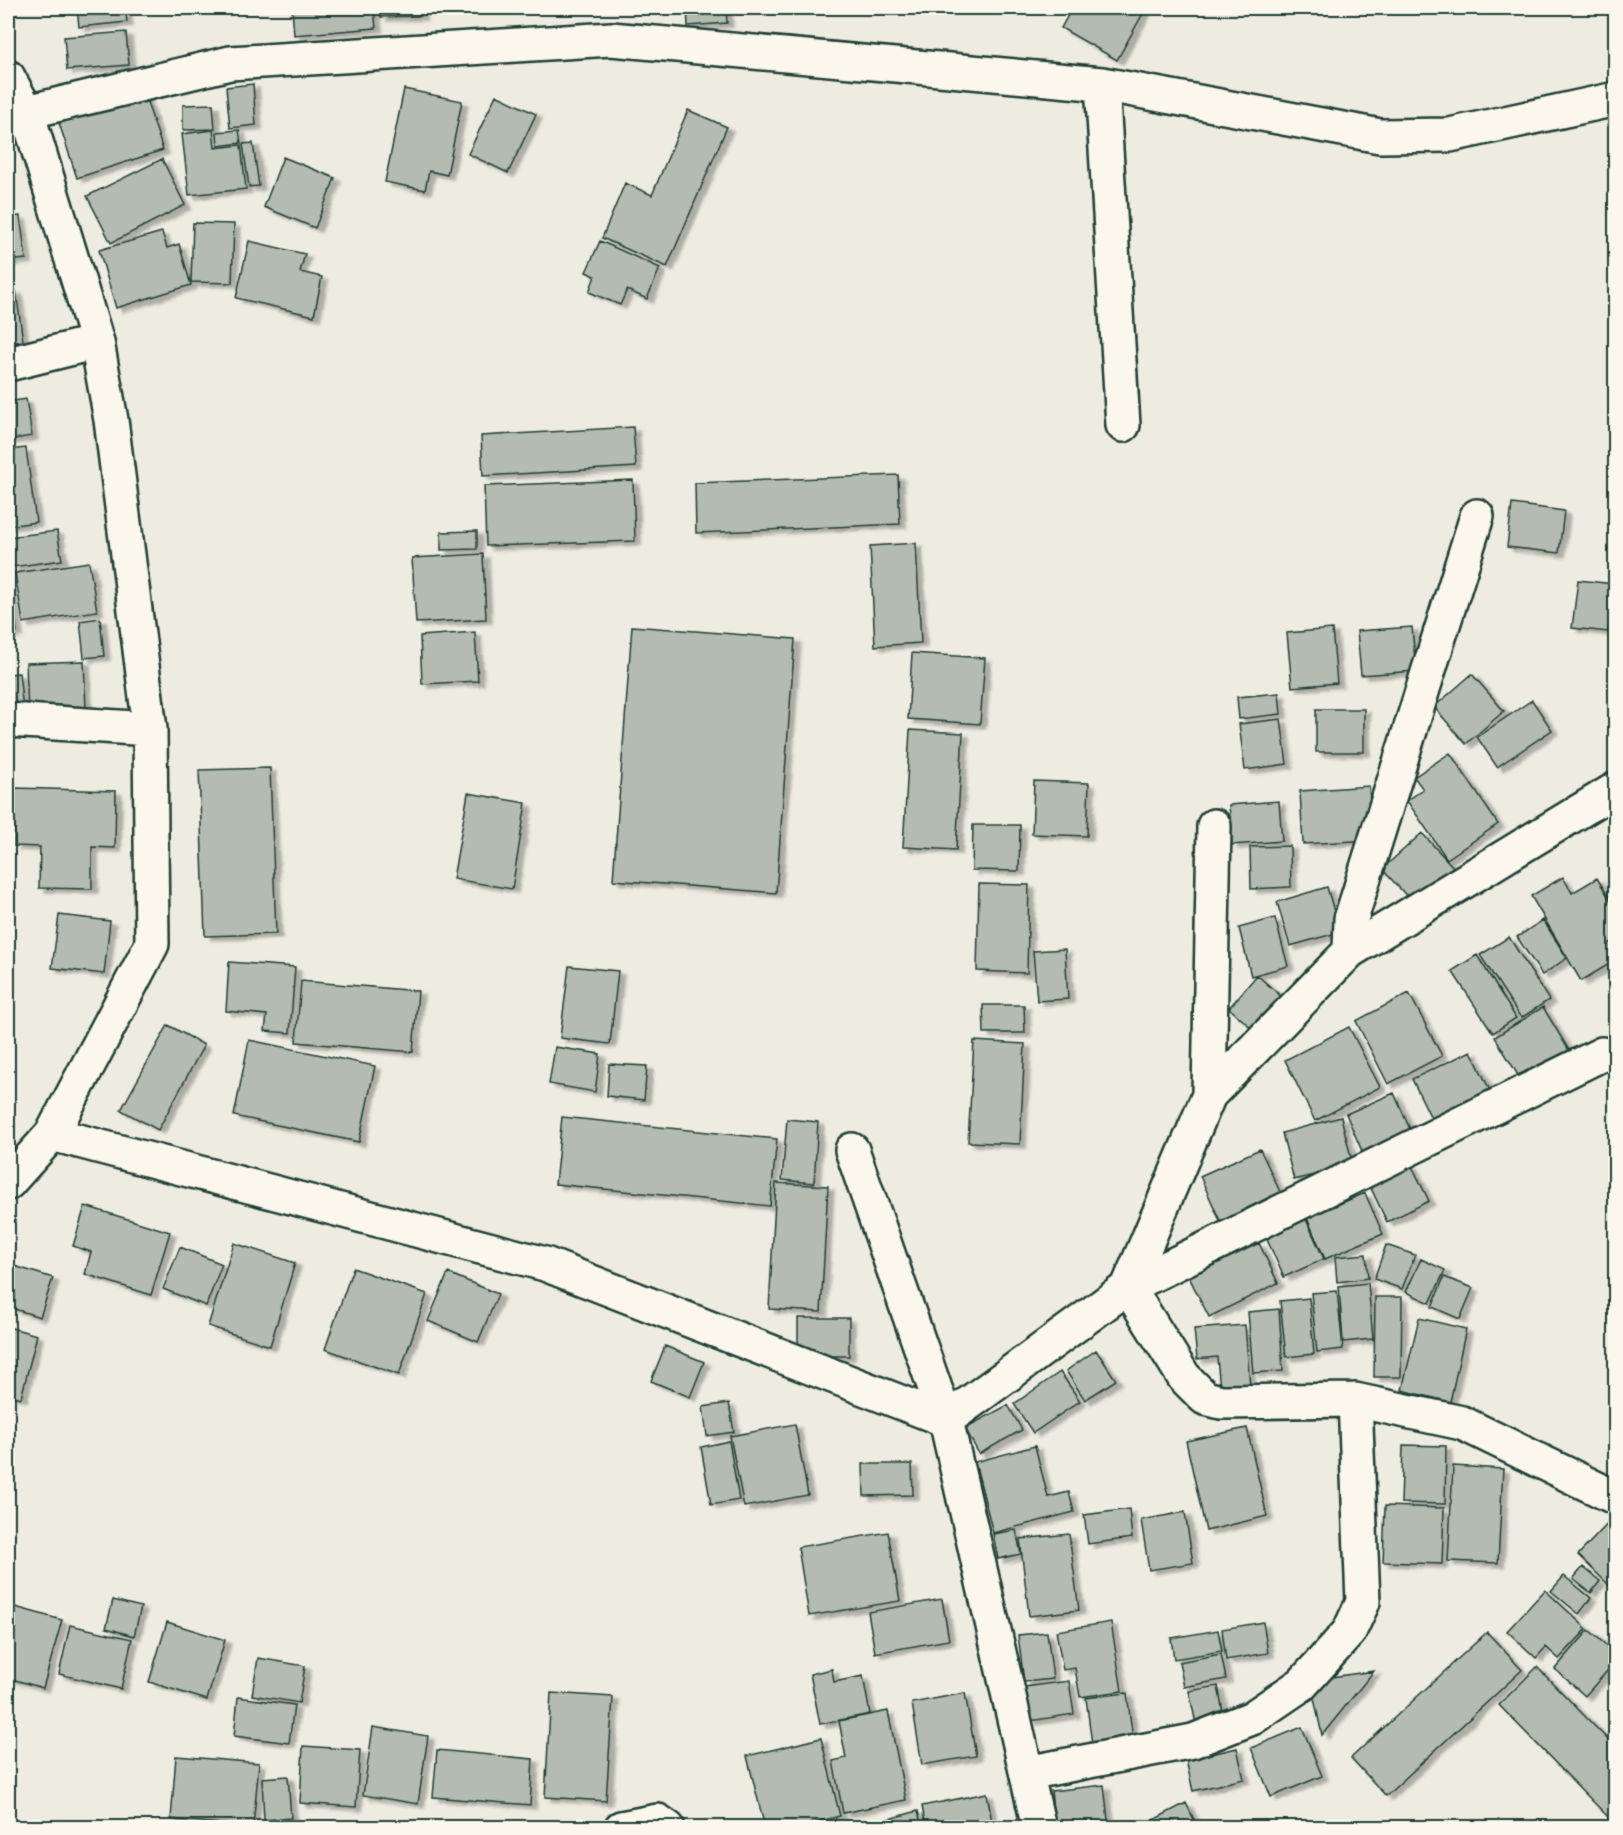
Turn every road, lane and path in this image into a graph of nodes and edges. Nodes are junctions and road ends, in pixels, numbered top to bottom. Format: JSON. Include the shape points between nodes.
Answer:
{"nodes":[{"id":1,"x":8,"y":77,"type":"edge"},
{"id":2,"x":1102,"y":84,"type":"junction"},
{"id":3,"x":1616,"y":99,"type":"edge"},
{"id":4,"x":27,"y":112,"type":"junction"},
{"id":5,"x":96,"y":342,"type":"junction"},
{"id":6,"x":8,"y":364,"type":"edge"},
{"id":7,"x":1123,"y":425,"type":"dead end"},
{"id":8,"x":1477,"y":516,"type":"dead end"},
{"id":9,"x":8,"y":720,"type":"edge"},
{"id":10,"x":150,"y":729,"type":"junction"},
{"id":11,"x":1616,"y":789,"type":"edge"},
{"id":12,"x":1214,"y":826,"type":"dead end"},
{"id":13,"x":1350,"y":951,"type":"junction"},
{"id":14,"x":1602,"y":1054,"type":"dead end"},
{"id":15,"x":1209,"y":1095,"type":"junction"},
{"id":16,"x":52,"y":1134,"type":"junction"},
{"id":17,"x":852,"y":1150,"type":"dead end"},
{"id":18,"x":8,"y":1183,"type":"edge"},
{"id":19,"x":1128,"y":1287,"type":"junction"},
{"id":20,"x":1355,"y":1400,"type":"junction"},
{"id":21,"x":946,"y":1420,"type":"junction"},
{"id":22,"x":1616,"y":1498,"type":"edge"},
{"id":23,"x":1027,"y":1773,"type":"junction"},
{"id":24,"x":621,"y":1827,"type":"edge"},
{"id":25,"x":668,"y":1827,"type":"edge"},
{"id":26,"x":1039,"y":1827,"type":"edge"}],
"edges":[{"from":1,"to":4,"type":"street"},
{"from":2,"to":3,"type":"street","via":[[1380,136],[1450,135]]},
{"from":2,"to":4,"type":"street","via":[[611,39],[230,63]]},
{"from":2,"to":7,"type":"street"},
{"from":4,"to":5,"type":"street"},
{"from":5,"to":6,"type":"street"},
{"from":5,"to":10,"type":"street","via":[[111,420]]},
{"from":8,"to":13,"type":"street","via":[[1351,919]]},
{"from":9,"to":10,"type":"street"},
{"from":10,"to":16,"type":"street","via":[[152,944]]},
{"from":11,"to":13,"type":"street"},
{"from":12,"to":15,"type":"street"},
{"from":13,"to":15,"type":"street"},
{"from":14,"to":19,"type":"street"},
{"from":15,"to":19,"type":"street"},
{"from":16,"to":18,"type":"street"},
{"from":16,"to":21,"type":"street","via":[[545,1264]]},
{"from":17,"to":21,"type":"street"},
{"from":19,"to":20,"type":"street","via":[[1184,1377],[1205,1398],[1221,1402]]},
{"from":19,"to":21,"type":"street"},
{"from":20,"to":22,"type":"street","via":[[1462,1423]]},
{"from":20,"to":23,"type":"street","via":[[1363,1602],[1349,1632],[1302,1684],[1252,1718],[1193,1741]]},
{"from":21,"to":23,"type":"street"},
{"from":23,"to":26,"type":"street"},
{"from":24,"to":25,"type":"street","via":[[658,1821]]}]}
